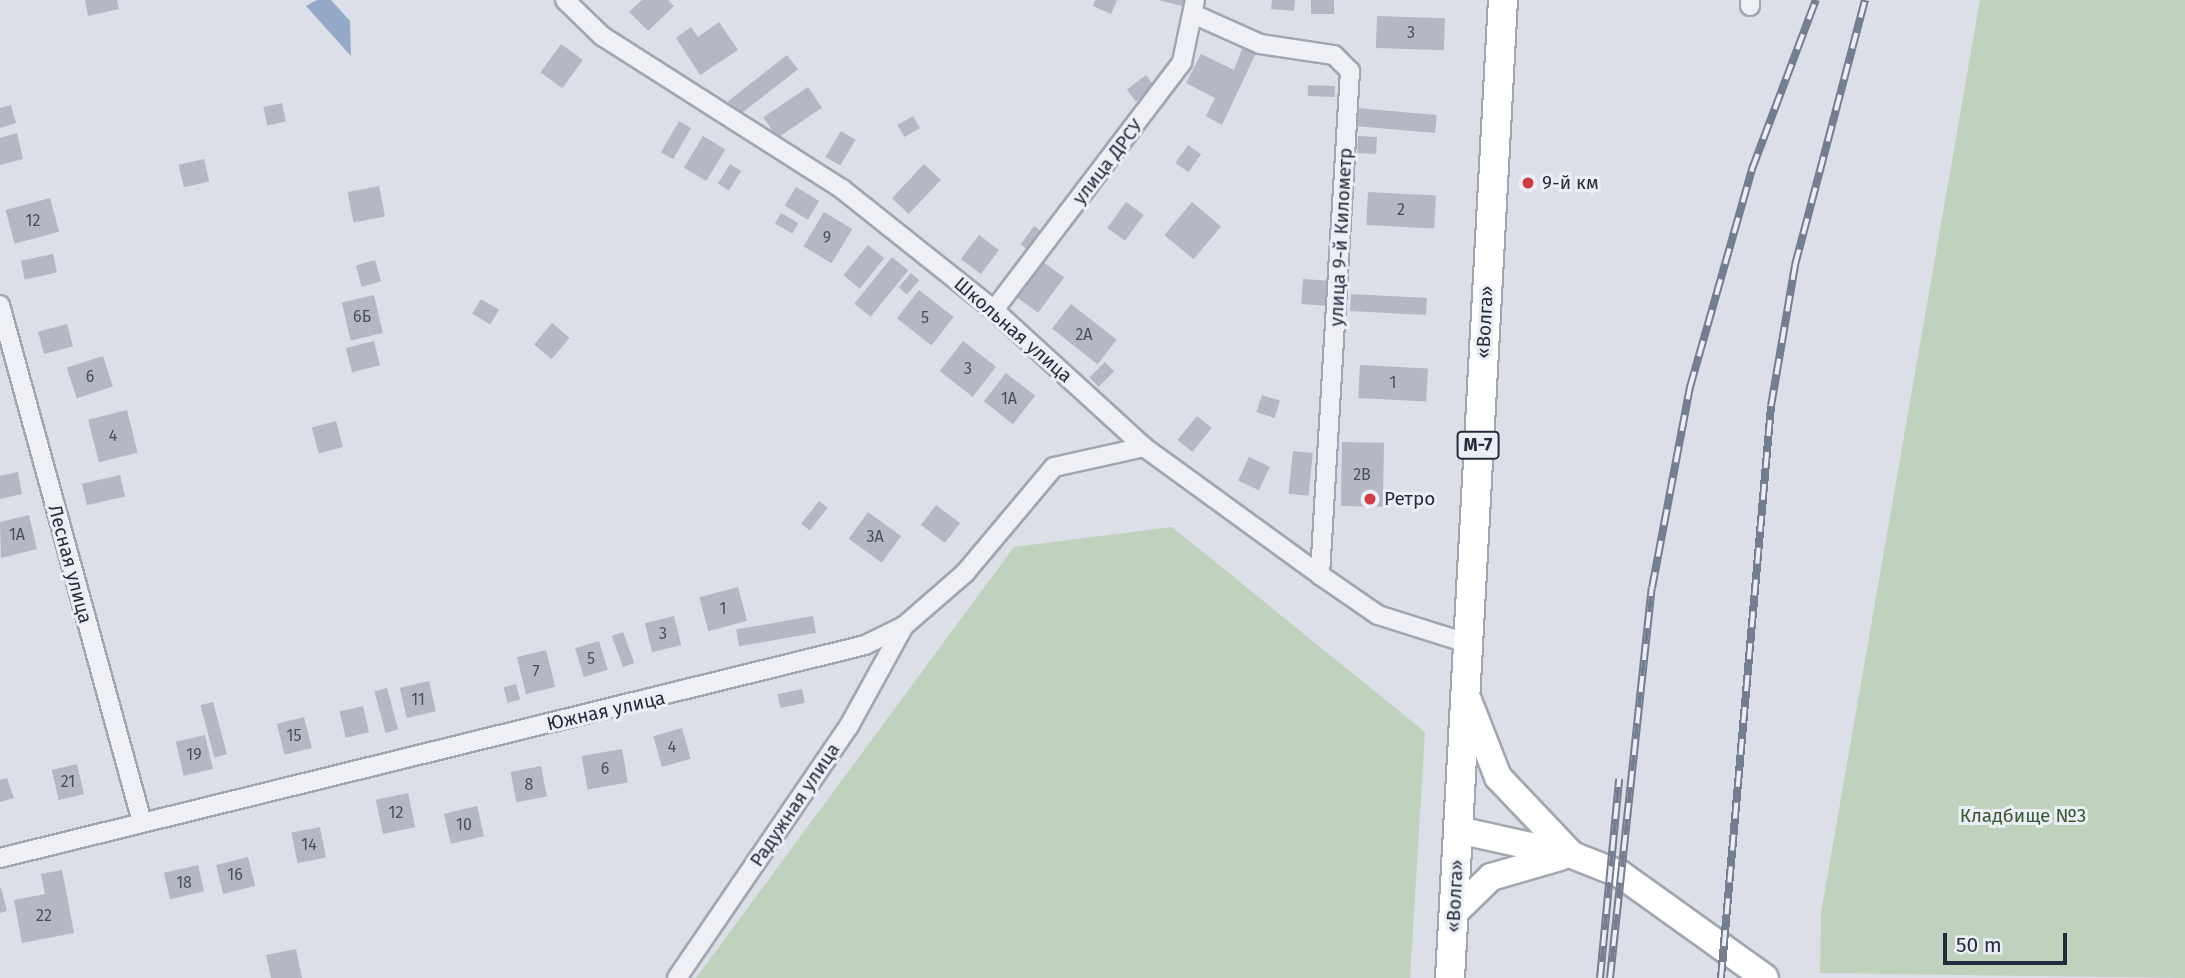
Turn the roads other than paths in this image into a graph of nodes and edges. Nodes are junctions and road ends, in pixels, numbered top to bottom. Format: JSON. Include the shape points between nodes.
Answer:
{"nodes":[{"id":1,"x":565,"y":0,"type":"edge"},
{"id":2,"x":1503,"y":0,"type":"edge"},
{"id":3,"x":1194,"y":7,"type":"edge"},
{"id":4,"x":0,"y":305,"type":"edge"},
{"id":5,"x":994,"y":310,"type":"junction"},
{"id":6,"x":1144,"y":447,"type":"junction"},
{"id":7,"x":1320,"y":575,"type":"junction"},
{"id":8,"x":904,"y":626,"type":"junction"},
{"id":9,"x":1468,"y":643,"type":"junction"},
{"id":10,"x":1465,"y":688,"type":"junction"},
{"id":11,"x":142,"y":822,"type":"junction"},
{"id":12,"x":1458,"y":830,"type":"junction"},
{"id":13,"x":1572,"y":855,"type":"junction"},
{"id":14,"x":0,"y":858,"type":"edge"},
{"id":15,"x":1454,"y":913,"type":"junction"},
{"id":16,"x":677,"y":978,"type":"edge"},
{"id":17,"x":1450,"y":978,"type":"edge"},
{"id":18,"x":1765,"y":978,"type":"edge"}],
"edges":[{"from":1,"to":5,"type":"street","name":"Школьная улица","via":[[602,36],[842,189]]},
{"from":2,"to":9,"type":"highway","name":"«Волга»","number":"М-7"},
{"from":3,"to":5,"type":"street","name":"улица ДРСУ","via":[[1182,62]]},
{"from":3,"to":7,"type":"street","name":"улица 9-й Километр","via":[[1260,44],[1334,55],[1350,71]]},
{"from":4,"to":11,"type":"street","name":"Лесная улица"},
{"from":5,"to":6,"type":"street","name":"Школьная улица"},
{"from":6,"to":7,"type":"street","name":"Школьная улица"},
{"from":6,"to":8,"type":"street","name":"Южная улица","via":[[1054,467],[965,573]]},
{"from":7,"to":9,"type":"street","name":"Школьная улица","via":[[1378,615]]},
{"from":8,"to":11,"type":"street","name":"Южная улица","via":[[800,664]]},
{"from":8,"to":16,"type":"street","name":"Радужная улица","via":[[849,726]]},
{"from":9,"to":10,"type":"highway","number":"М-7"},
{"from":10,"to":12,"type":"highway","name":"«Волга»","number":"М-7"},
{"from":10,"to":13,"type":"main road","via":[[1498,777]]},
{"from":11,"to":14,"type":"street","name":"Южная улица"},
{"from":12,"to":13,"type":"main road"},
{"from":12,"to":15,"type":"highway","name":"«Волга»","number":"М-7"},
{"from":13,"to":15,"type":"main road","via":[[1491,877]]},
{"from":13,"to":18,"type":"main road","via":[[1648,891]]},
{"from":15,"to":17,"type":"highway","name":"«Волга»","number":"М-7"}]}
